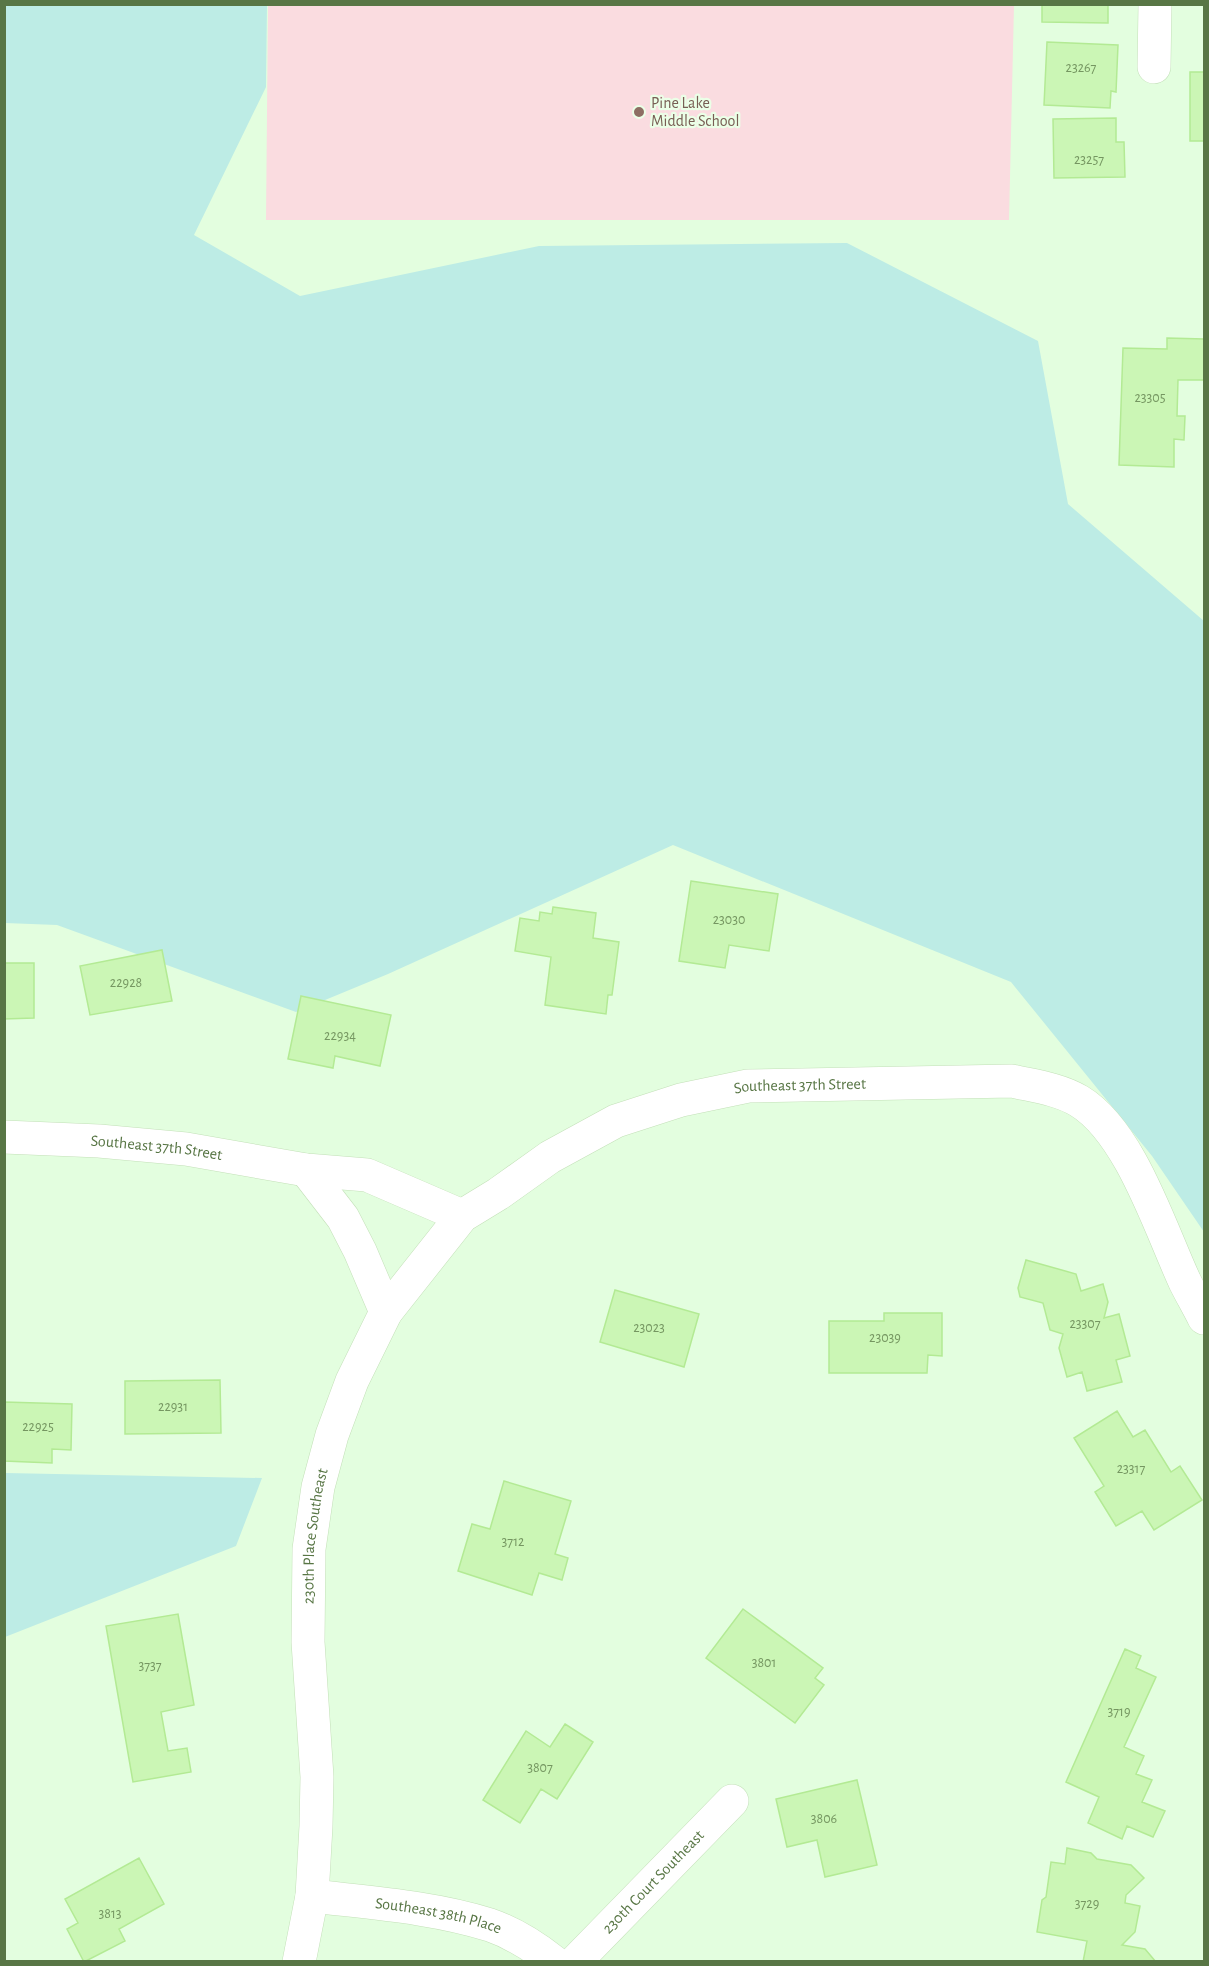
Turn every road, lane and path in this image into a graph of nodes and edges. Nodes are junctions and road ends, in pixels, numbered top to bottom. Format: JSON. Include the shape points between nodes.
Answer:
{"nodes":[{"id":1,"x":1155,"y":4,"type":"edge"},
{"id":2,"x":1154,"y":67,"type":"dead end"},
{"id":3,"x":4,"y":1137,"type":"edge"},
{"id":4,"x":306,"y":1170,"type":"junction"},
{"id":5,"x":462,"y":1216,"type":"junction"},
{"id":6,"x":386,"y":1312,"type":"junction"},
{"id":7,"x":1204,"y":1318,"type":"edge"},
{"id":8,"x":732,"y":1801,"type":"dead end"},
{"id":9,"x":312,"y":1896,"type":"junction"},
{"id":10,"x":299,"y":1962,"type":"edge"},
{"id":11,"x":554,"y":1962,"type":"edge"},
{"id":12,"x":575,"y":1962,"type":"edge"}],
"edges":[{"from":1,"to":2,"type":"street"},
{"from":3,"to":4,"type":"street","name":"Southeast 37th Street","via":[[186,1149]]},
{"from":4,"to":5,"type":"street","name":"Southeast 37th Street","via":[[367,1175]]},
{"from":4,"to":6,"type":"street","via":[[343,1218]]},
{"from":5,"to":6,"type":"street","name":"230th Place Southeast"},
{"from":5,"to":7,"type":"street","name":"Southeast 37th Street","via":[[550,1157],[616,1121],[681,1100],[748,1086],[1012,1081],[1052,1090],[1078,1101],[1100,1118],[1143,1186]]},
{"from":6,"to":9,"type":"street","name":"230th Place Southeast","via":[[352,1381],[332,1435],[318,1487],[309,1549],[308,1642],[317,1777]]},
{"from":8,"to":12,"type":"street","name":"230th Court Southeast"},
{"from":9,"to":10,"type":"street","name":"230th Place Southeast"},
{"from":9,"to":11,"type":"street","name":"Southeast 38th Place","via":[[441,1913],[492,1925],[532,1945]]}]}
